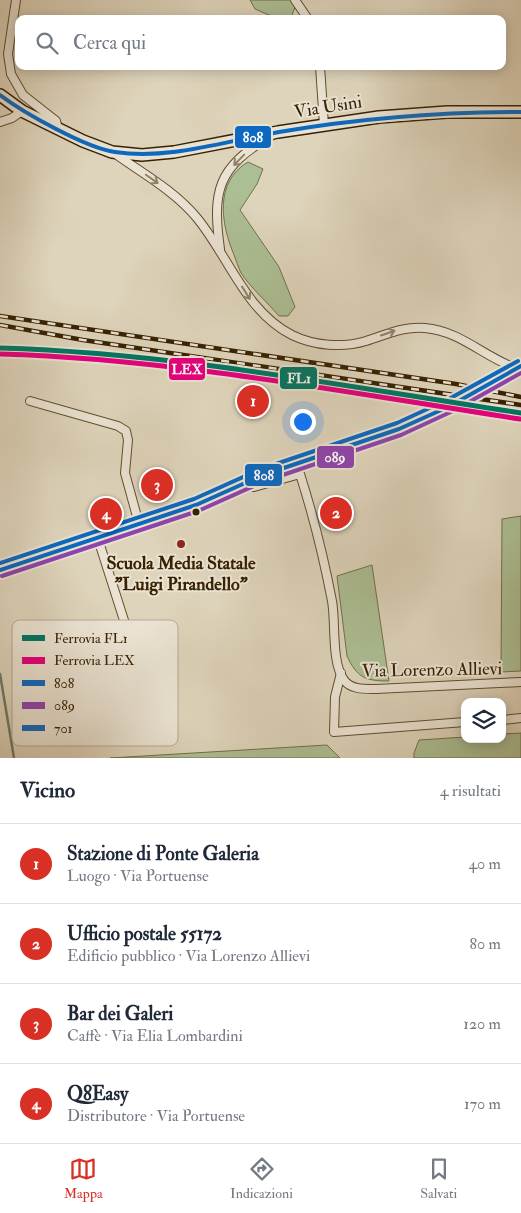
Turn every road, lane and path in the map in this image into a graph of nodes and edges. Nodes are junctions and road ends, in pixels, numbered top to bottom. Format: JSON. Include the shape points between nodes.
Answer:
{"nodes":[{"id":1,"x":16,"y":0,"type":"edge"},
{"id":2,"x":295,"y":0,"type":"edge"},
{"id":3,"x":305,"y":15,"type":"edge"},
{"id":4,"x":320,"y":70,"type":"edge"},
{"id":5,"x":0,"y":95,"type":"edge"},
{"id":6,"x":22,"y":111,"type":"junction"},
{"id":7,"x":521,"y":112,"type":"edge"},
{"id":8,"x":0,"y":122,"type":"edge"},
{"id":9,"x":324,"y":125,"type":"junction"},
{"id":10,"x":58,"y":129,"type":"junction"},
{"id":11,"x":278,"y":132,"type":"junction"},
{"id":12,"x":112,"y":152,"type":"junction"},
{"id":13,"x":220,"y":252,"type":"junction"},
{"id":14,"x":521,"y":366,"type":"edge"},
{"id":15,"x":521,"y":370,"type":"edge"},
{"id":16,"x":30,"y":401,"type":"dead end"},
{"id":17,"x":246,"y":483,"type":"junction"},
{"id":18,"x":139,"y":524,"type":"junction"},
{"id":19,"x":98,"y":539,"type":"junction"},
{"id":20,"x":0,"y":570,"type":"edge"},
{"id":21,"x":124,"y":620,"type":"edge"},
{"id":22,"x":341,"y":673,"type":"junction"},
{"id":23,"x":521,"y":682,"type":"edge"},
{"id":24,"x":521,"y":718,"type":"edge"},
{"id":25,"x":506,"y":720,"type":"edge"},
{"id":26,"x":461,"y":722,"type":"edge"}],
"edges":[{"from":1,"to":10,"type":"street","via":[[8,54],[11,74],[24,96],[54,119]]},
{"from":2,"to":3,"type":"street"},
{"from":4,"to":9,"type":"street"},
{"from":5,"to":6,"type":"main road","name":"Via Usini"},
{"from":6,"to":8,"type":"street"},
{"from":6,"to":10,"type":"main road","name":"Via Usini"},
{"from":7,"to":9,"type":"main road","name":"Via Usini","via":[[399,115]]},
{"from":9,"to":11,"type":"main road","name":"Via Usini"},
{"from":10,"to":12,"type":"main road","name":"Via Usini"},
{"from":11,"to":12,"type":"main road","name":"Via Usini","via":[[164,153]]},
{"from":11,"to":13,"type":"street","one_way":true,"via":[[244,154],[222,182],[215,209]]},
{"from":12,"to":13,"type":"street","one_way":true,"via":[[182,203],[197,218]]},
{"from":13,"to":15,"type":"street","one_way":true,"via":[[259,311],[276,326],[303,340],[345,344],[404,328],[430,328],[460,338]]},
{"from":14,"to":17,"type":"main road","bridge":true,"via":[[421,420]]},
{"from":16,"to":18,"type":"street","via":[[126,431],[125,473]]},
{"from":17,"to":18,"type":"main road"},
{"from":17,"to":22,"type":"street","name":"Via Lorenzo Allievi","via":[[254,487],[300,474],[332,598],[336,654]]},
{"from":18,"to":19,"type":"main road"},
{"from":19,"to":20,"type":"main road"},
{"from":19,"to":21,"type":"street"},
{"from":22,"to":23,"type":"street","name":"Via Lorenzo Allievi","via":[[348,684],[363,689]]},
{"from":22,"to":26,"type":"street","via":[[334,697],[334,732]]},
{"from":24,"to":25,"type":"street"}]}
